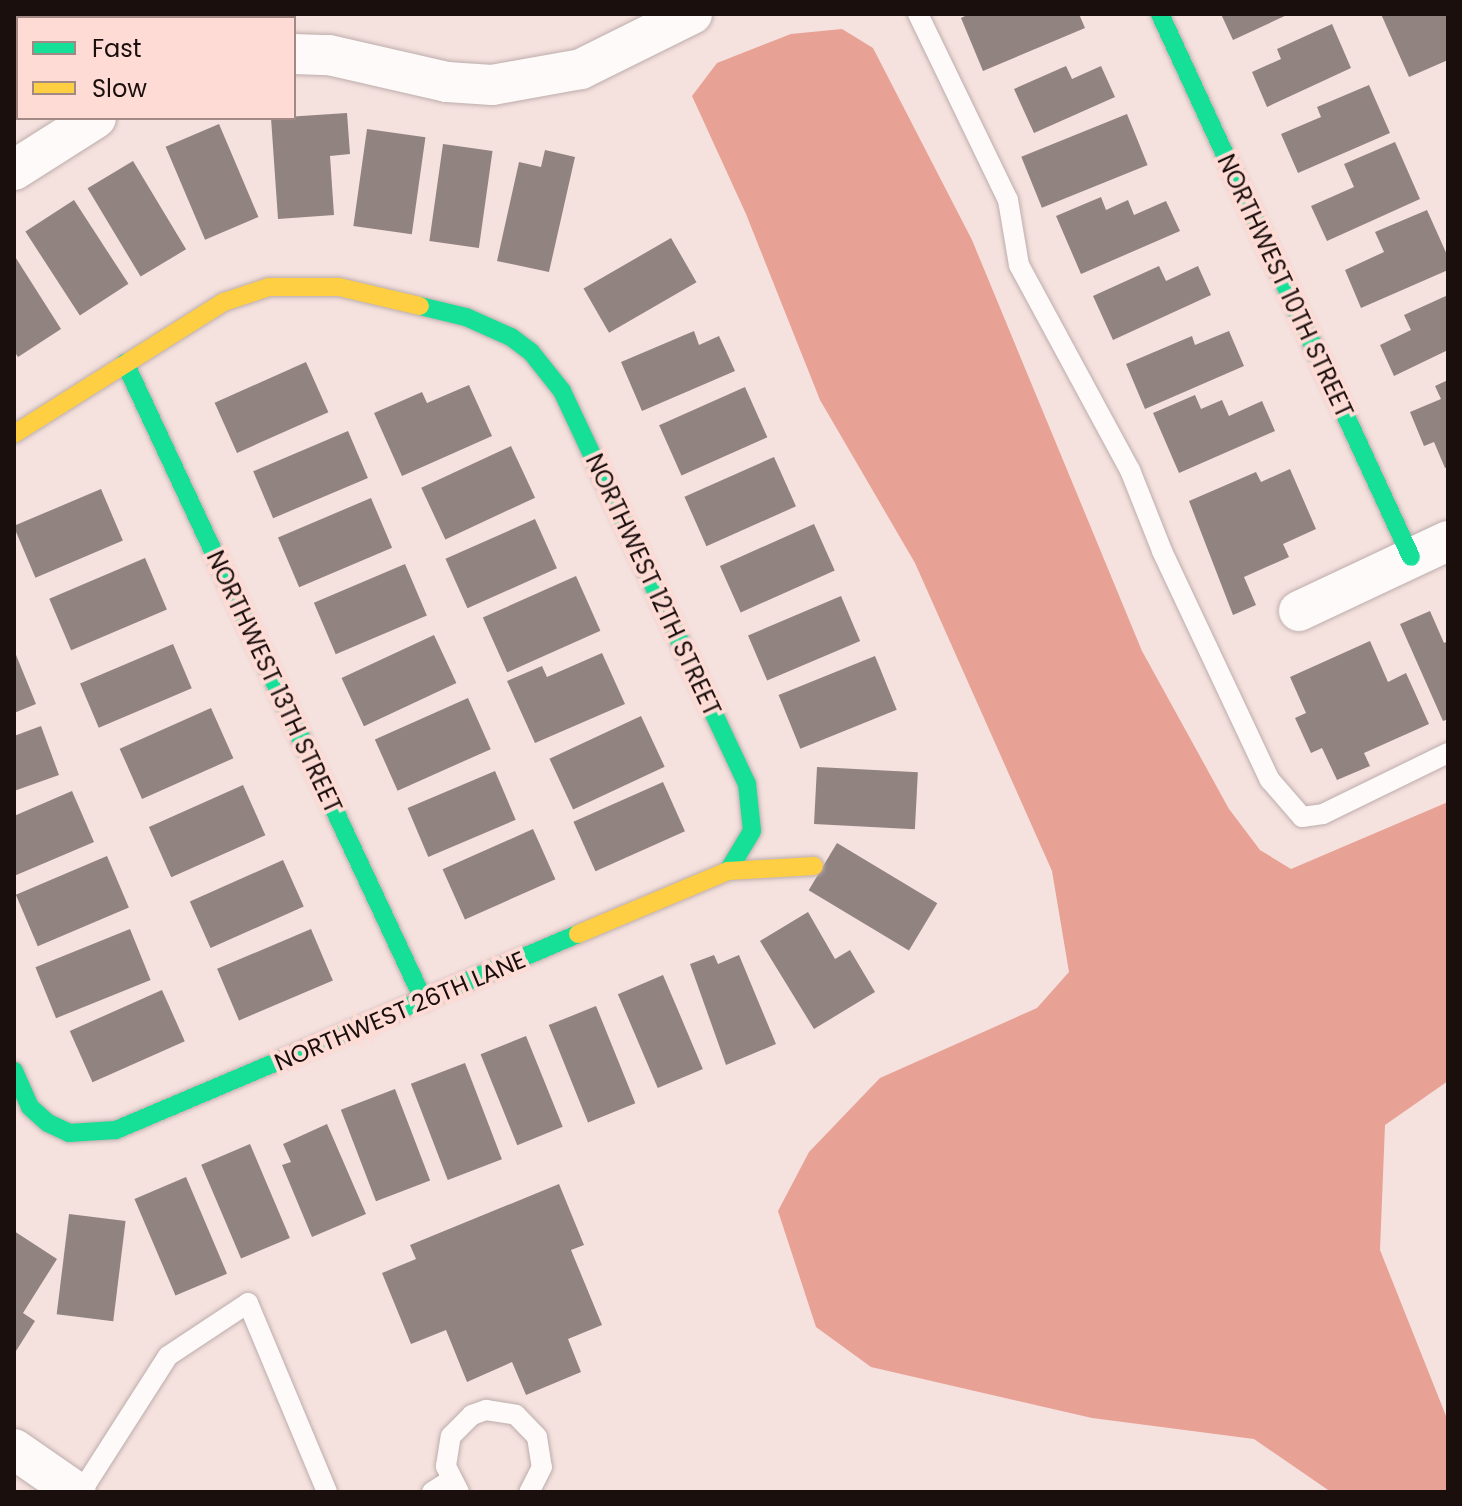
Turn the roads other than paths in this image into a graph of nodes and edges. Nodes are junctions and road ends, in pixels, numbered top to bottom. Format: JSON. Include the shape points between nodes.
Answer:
{"nodes":[{"id":1,"x":692,"y":14,"type":"edge"},
{"id":2,"x":918,"y":14,"type":"edge"},
{"id":3,"x":1160,"y":14,"type":"edge"},
{"id":4,"x":296,"y":54,"type":"edge"},
{"id":5,"x":88,"y":120,"type":"edge"},
{"id":6,"x":46,"y":131,"type":"edge"},
{"id":7,"x":14,"y":170,"type":"edge"},
{"id":8,"x":125,"y":363,"type":"junction"},
{"id":9,"x":14,"y":434,"type":"edge"},
{"id":10,"x":1448,"y":541,"type":"edge"},
{"id":11,"x":1411,"y":557,"type":"junction"},
{"id":12,"x":1299,"y":611,"type":"dead end"},
{"id":13,"x":1448,"y":753,"type":"edge"},
{"id":14,"x":814,"y":866,"type":"dead end"},
{"id":15,"x":728,"y":871,"type":"junction"},
{"id":16,"x":424,"y":1001,"type":"junction"},
{"id":17,"x":14,"y":1071,"type":"edge"},
{"id":18,"x":14,"y":1449,"type":"edge"},
{"id":19,"x":455,"y":1486,"type":"edge"},
{"id":20,"x":79,"y":1492,"type":"edge"},
{"id":21,"x":327,"y":1492,"type":"edge"},
{"id":22,"x":432,"y":1492,"type":"edge"},
{"id":23,"x":529,"y":1492,"type":"edge"}],
"edges":[{"from":1,"to":4,"type":"street","via":[[632,48],[538,81],[447,82],[329,55]]},
{"from":2,"to":13,"type":"lane","via":[[1008,200],[1019,265],[1130,470],[1162,551],[1270,780],[1302,817],[1323,814]]},
{"from":3,"to":11,"type":"street","name":"NORTHWEST 10TH STREET"},
{"from":5,"to":6,"type":"street"},
{"from":6,"to":7,"type":"street"},
{"from":8,"to":9,"type":"street","name":"NORTHWEST 12TH STREET"},
{"from":8,"to":15,"type":"street","name":"NORTHWEST 12TH STREET","via":[[224,302],[292,284],[339,287],[488,325],[531,352],[562,391],[747,784],[752,831]]},
{"from":8,"to":16,"type":"street","name":"NORTHWEST 13TH STREET"},
{"from":10,"to":11,"type":"street"},
{"from":11,"to":12,"type":"street"},
{"from":14,"to":15,"type":"street","name":"NORTHWEST 26TH LANE"},
{"from":15,"to":16,"type":"street","name":"NORTHWEST 26TH LANE"},
{"from":16,"to":17,"type":"street","name":"NORTHWEST 26TH LANE","via":[[93,1135],[48,1123],[30,1107]]},
{"from":18,"to":20,"type":"street"},
{"from":19,"to":22,"type":"lane"},
{"from":19,"to":23,"type":"lane","via":[[446,1466],[451,1436],[472,1415],[502,1411],[528,1424],[537,1437],[542,1467]]},
{"from":20,"to":21,"type":"lane","via":[[168,1356],[248,1303]]}]}
